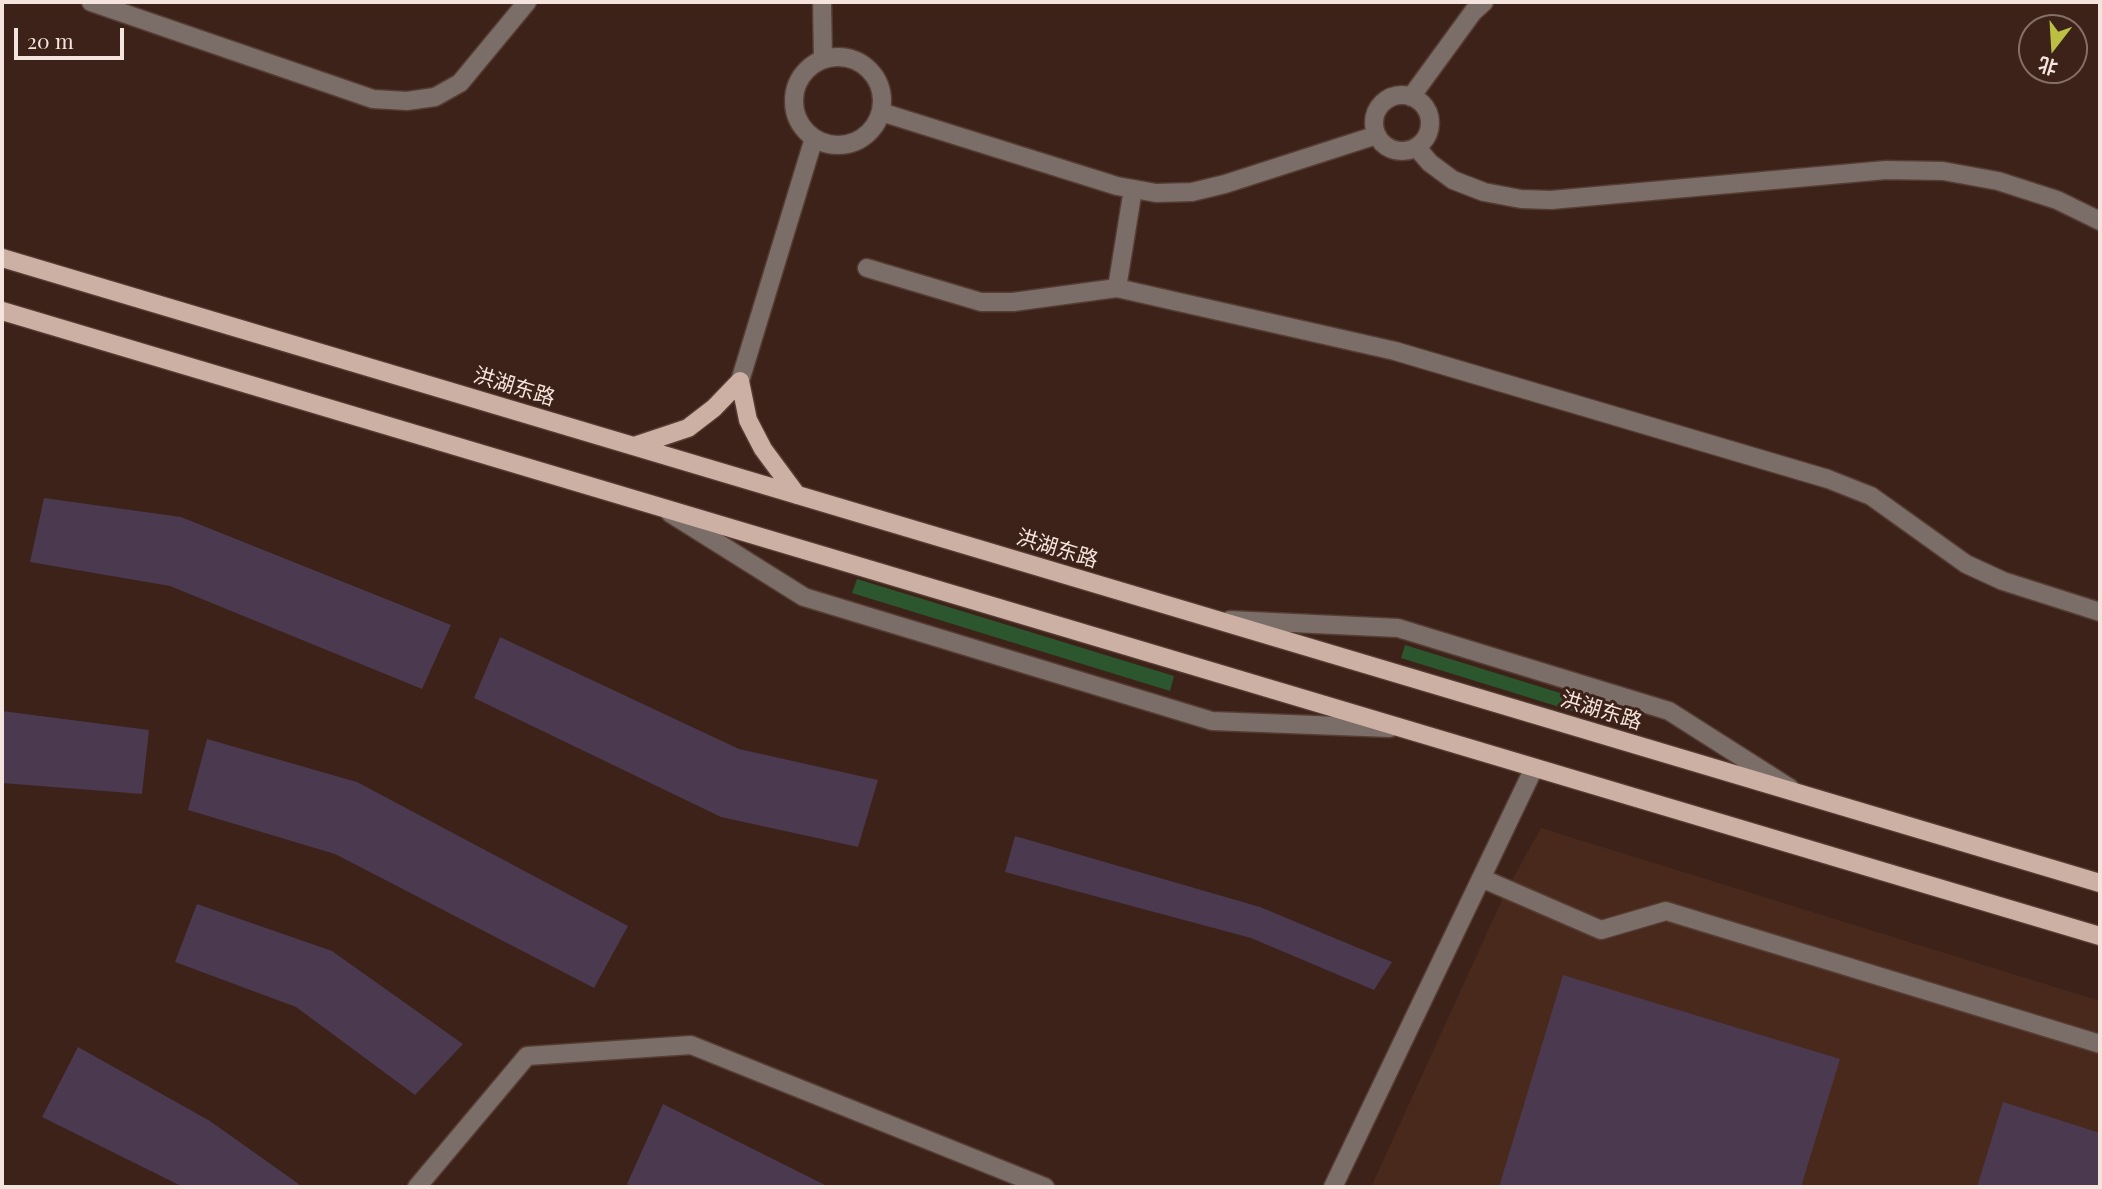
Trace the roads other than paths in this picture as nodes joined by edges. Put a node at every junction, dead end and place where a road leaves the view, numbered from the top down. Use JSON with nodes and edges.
{"nodes":[{"id":1,"x":91,"y":2,"type":"edge"},
{"id":2,"x":527,"y":2,"type":"edge"},
{"id":3,"x":822,"y":2,"type":"edge"},
{"id":4,"x":1485,"y":2,"type":"edge"},
{"id":5,"x":823,"y":59,"type":"junction"},
{"id":6,"x":1411,"y":97,"type":"junction"},
{"id":7,"x":881,"y":113,"type":"junction"},
{"id":8,"x":1377,"y":135,"type":"junction"},
{"id":9,"x":814,"y":138,"type":"junction"},
{"id":10,"x":1416,"y":148,"type":"junction"},
{"id":11,"x":1133,"y":188,"type":"junction"},
{"id":12,"x":2100,"y":221,"type":"edge"},
{"id":13,"x":2,"y":258,"type":"edge"},
{"id":14,"x":867,"y":268,"type":"dead end"},
{"id":15,"x":1117,"y":288,"type":"junction"},
{"id":16,"x":2,"y":312,"type":"edge"},
{"id":17,"x":740,"y":381,"type":"junction"},
{"id":18,"x":634,"y":446,"type":"junction"},
{"id":19,"x":797,"y":495,"type":"junction"},
{"id":20,"x":658,"y":506,"type":"junction"},
{"id":21,"x":2100,"y":612,"type":"edge"},
{"id":22,"x":1212,"y":619,"type":"junction"},
{"id":23,"x":1399,"y":728,"type":"junction"},
{"id":24,"x":1534,"y":768,"type":"junction"},
{"id":25,"x":1799,"y":794,"type":"junction"},
{"id":26,"x":1481,"y":878,"type":"junction"},
{"id":27,"x":2100,"y":883,"type":"edge"},
{"id":28,"x":2100,"y":936,"type":"edge"},
{"id":29,"x":2100,"y":1044,"type":"edge"},
{"id":30,"x":417,"y":1187,"type":"edge"},
{"id":31,"x":1045,"y":1187,"type":"edge"},
{"id":32,"x":1333,"y":1187,"type":"edge"}],
"edges":[{"from":1,"to":2,"type":"street"},
{"from":3,"to":5,"type":"street"},
{"from":4,"to":6,"type":"street"},
{"from":5,"to":7,"type":"street"},
{"from":5,"to":9,"type":"street"},
{"from":6,"to":8,"type":"street"},
{"from":6,"to":10,"type":"street"},
{"from":7,"to":9,"type":"street"},
{"from":7,"to":11,"type":"street"},
{"from":8,"to":10,"type":"street"},
{"from":8,"to":11,"type":"street"},
{"from":9,"to":17,"type":"street"},
{"from":10,"to":12,"type":"street"},
{"from":11,"to":15,"type":"street"},
{"from":13,"to":18,"type":"main road","name":"洪湖东路"},
{"from":14,"to":15,"type":"street"},
{"from":15,"to":21,"type":"street"},
{"from":16,"to":20,"type":"main road"},
{"from":17,"to":18,"type":"main road"},
{"from":17,"to":19,"type":"main road"},
{"from":18,"to":19,"type":"main road","name":"洪湖东路"},
{"from":19,"to":22,"type":"main road","name":"洪湖东路"},
{"from":20,"to":23,"type":"main road"},
{"from":20,"to":23,"type":"street"},
{"from":22,"to":25,"type":"main road","name":"洪湖东路"},
{"from":22,"to":25,"type":"street"},
{"from":23,"to":24,"type":"main road"},
{"from":24,"to":26,"type":"street"},
{"from":24,"to":28,"type":"main road"},
{"from":25,"to":27,"type":"main road","name":"洪湖东路"},
{"from":26,"to":29,"type":"street"},
{"from":26,"to":32,"type":"street"},
{"from":30,"to":31,"type":"street"}]}
